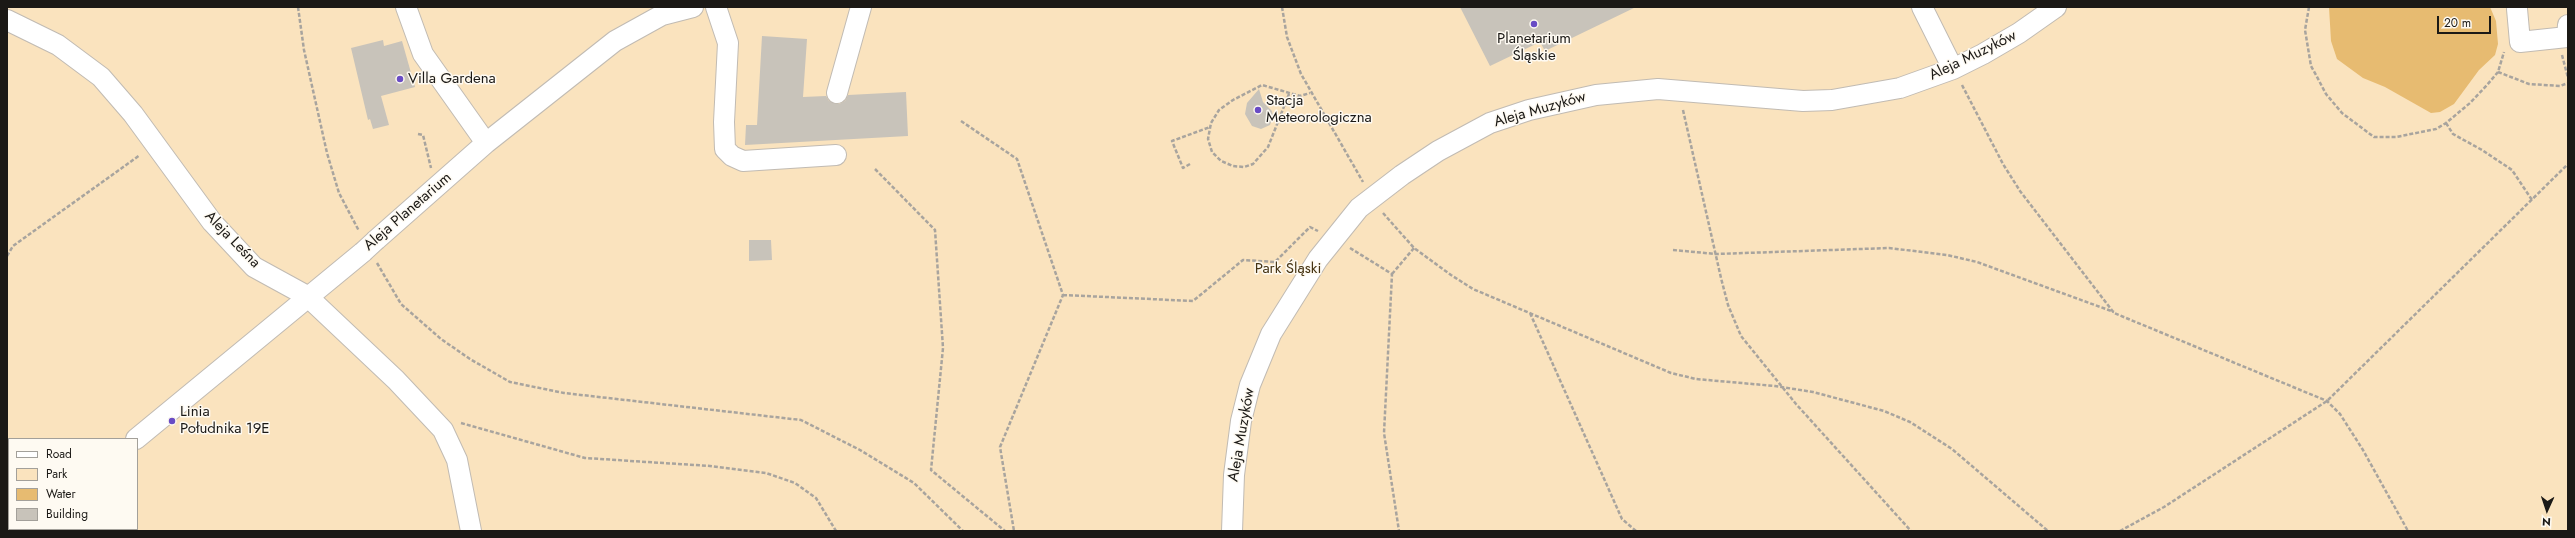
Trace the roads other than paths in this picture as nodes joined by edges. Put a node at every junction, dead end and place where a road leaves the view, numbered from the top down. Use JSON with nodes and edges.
{"nodes":[{"id":1,"x":406,"y":7,"type":"edge"},
{"id":2,"x":693,"y":7,"type":"edge"},
{"id":3,"x":716,"y":7,"type":"edge"},
{"id":4,"x":861,"y":7,"type":"edge"},
{"id":5,"x":1922,"y":7,"type":"edge"},
{"id":6,"x":2056,"y":7,"type":"edge"},
{"id":7,"x":2517,"y":9,"type":"dead end"},
{"id":8,"x":7,"y":20,"type":"edge"},
{"id":9,"x":2568,"y":25,"type":"edge"},
{"id":10,"x":1953,"y":69,"type":"junction"},
{"id":11,"x":838,"y":93,"type":"dead end"},
{"id":12,"x":486,"y":143,"type":"junction"},
{"id":13,"x":836,"y":155,"type":"dead end"},
{"id":14,"x":307,"y":296,"type":"junction"},
{"id":15,"x":137,"y":438,"type":"edge"},
{"id":16,"x":471,"y":531,"type":"edge"},
{"id":17,"x":1232,"y":531,"type":"edge"}],
"edges":[{"from":1,"to":12,"type":"street"},
{"from":2,"to":12,"type":"street","name":"Aleja Planetarium"},
{"from":3,"to":13,"type":"street"},
{"from":4,"to":11,"type":"street"},
{"from":5,"to":10,"type":"street"},
{"from":6,"to":10,"type":"street","name":"Aleja Muzyków"},
{"from":7,"to":9,"type":"street"},
{"from":8,"to":14,"type":"street","name":"Aleja Leśna"},
{"from":10,"to":17,"type":"street","name":"Aleja Muzyków"},
{"from":12,"to":14,"type":"street","name":"Aleja Planetarium"},
{"from":14,"to":15,"type":"street","name":"Aleja Planetarium"},
{"from":14,"to":16,"type":"street","name":"Aleja Leśna"}]}
